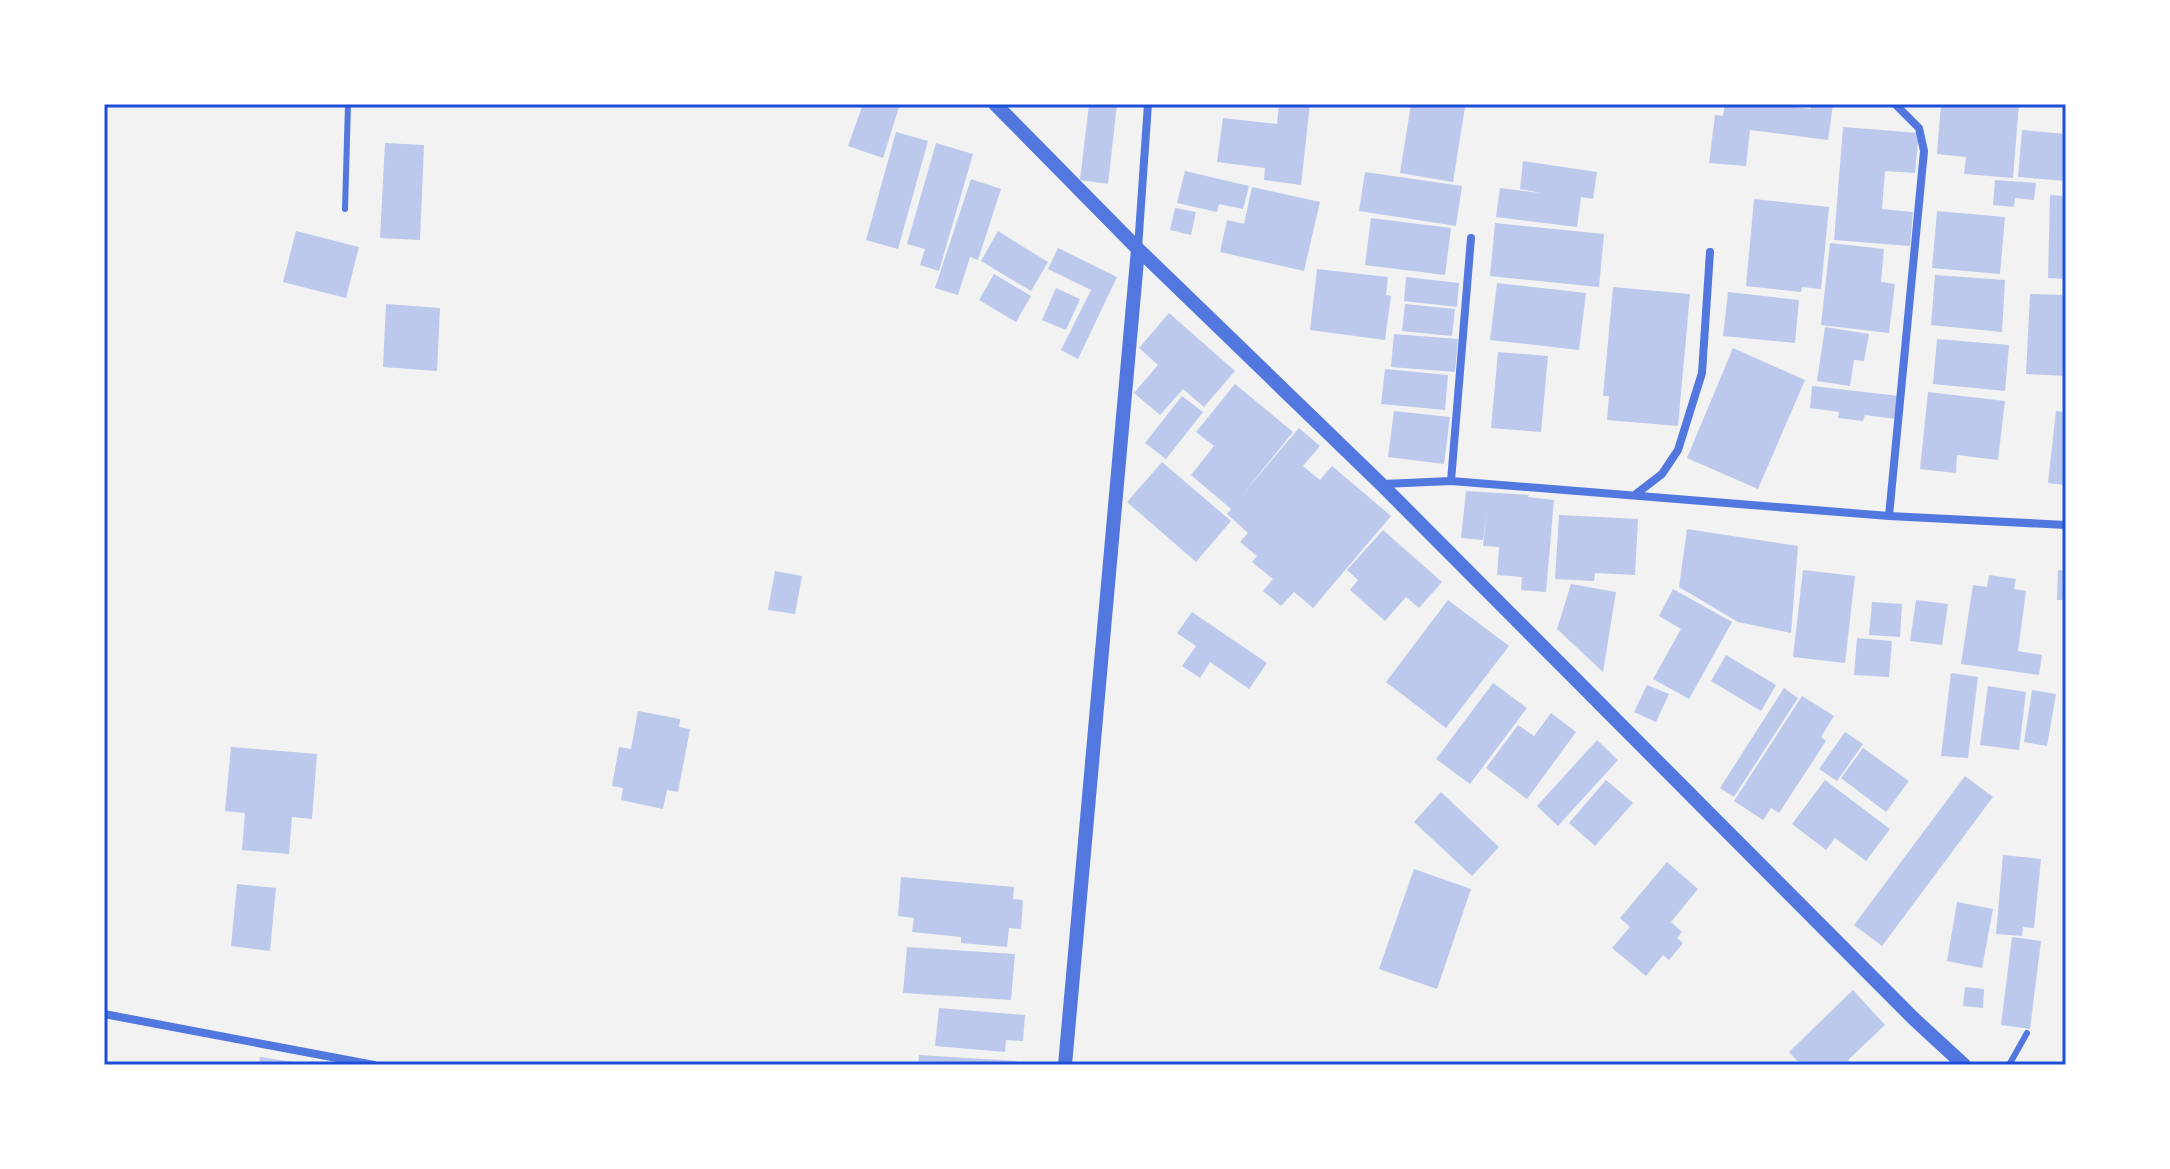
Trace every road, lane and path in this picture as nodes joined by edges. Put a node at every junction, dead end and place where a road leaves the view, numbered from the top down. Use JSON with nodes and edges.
{"nodes":[{"id":1,"x":348,"y":104,"type":"edge"},
{"id":2,"x":995,"y":104,"type":"edge"},
{"id":3,"x":1148,"y":104,"type":"edge"},
{"id":4,"x":1895,"y":104,"type":"edge"},
{"id":5,"x":345,"y":209,"type":"dead end"},
{"id":6,"x":1471,"y":238,"type":"dead end"},
{"id":7,"x":1138,"y":249,"type":"junction"},
{"id":8,"x":1710,"y":252,"type":"dead end"},
{"id":9,"x":1451,"y":481,"type":"junction"},
{"id":10,"x":1382,"y":485,"type":"junction"},
{"id":11,"x":1635,"y":495,"type":"junction"},
{"id":12,"x":1889,"y":516,"type":"junction"},
{"id":13,"x":2066,"y":525,"type":"edge"},
{"id":14,"x":104,"y":1014,"type":"edge"},
{"id":15,"x":2027,"y":1033,"type":"dead end"},
{"id":16,"x":374,"y":1065,"type":"edge"},
{"id":17,"x":1065,"y":1065,"type":"edge"},
{"id":18,"x":1964,"y":1065,"type":"edge"},
{"id":19,"x":2009,"y":1065,"type":"edge"}],
"edges":[{"from":1,"to":5,"type":"lane"},
{"from":2,"to":7,"type":"street"},
{"from":3,"to":7,"type":"street"},
{"from":4,"to":12,"type":"street"},
{"from":6,"to":9,"type":"street"},
{"from":7,"to":10,"type":"street"},
{"from":7,"to":17,"type":"street"},
{"from":8,"to":11,"type":"street"},
{"from":9,"to":10,"type":"street"},
{"from":9,"to":11,"type":"street"},
{"from":10,"to":18,"type":"street"},
{"from":11,"to":12,"type":"street"},
{"from":12,"to":13,"type":"street"},
{"from":14,"to":16,"type":"street"},
{"from":15,"to":19,"type":"lane"}]}
